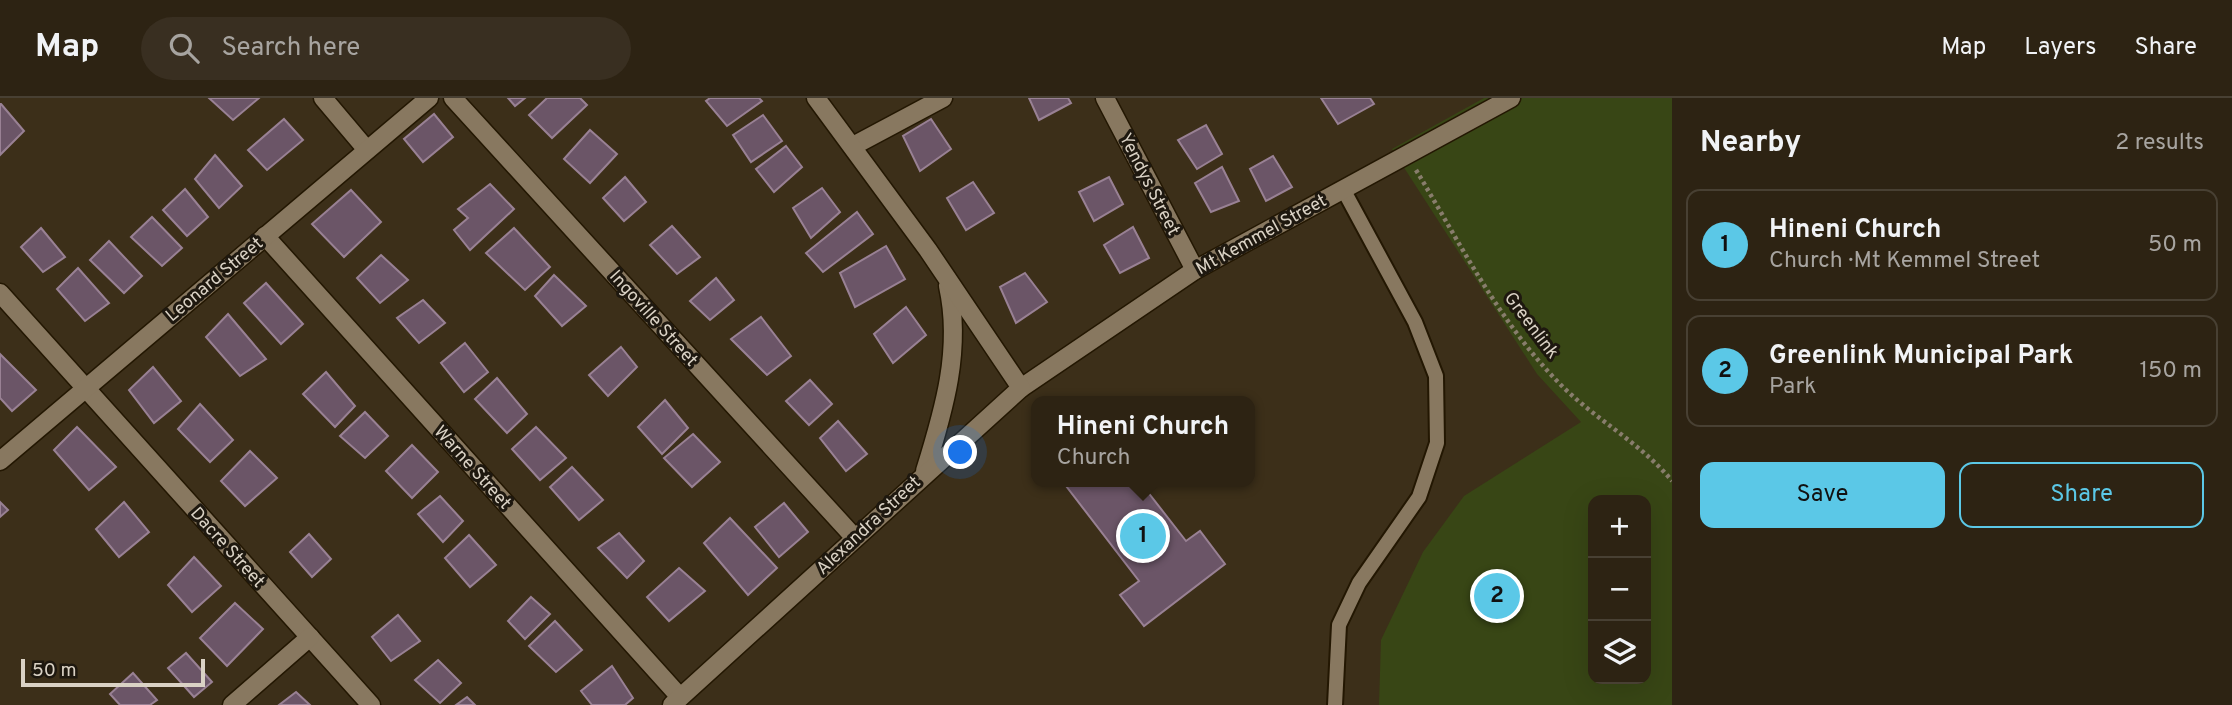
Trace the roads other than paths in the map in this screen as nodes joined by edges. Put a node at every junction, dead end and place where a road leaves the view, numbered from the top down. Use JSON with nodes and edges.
{"nodes":[{"id":1,"x":323,"y":98,"type":"edge"},
{"id":2,"x":429,"y":98,"type":"edge"},
{"id":3,"x":453,"y":98,"type":"edge"},
{"id":4,"x":816,"y":98,"type":"edge"},
{"id":5,"x":943,"y":98,"type":"edge"},
{"id":6,"x":1105,"y":98,"type":"edge"},
{"id":7,"x":1511,"y":98,"type":"edge"},
{"id":8,"x":853,"y":146,"type":"junction"},
{"id":9,"x":367,"y":150,"type":"junction"},
{"id":10,"x":1343,"y":189,"type":"junction"},
{"id":11,"x":265,"y":236,"type":"junction"},
{"id":12,"x":1195,"y":270,"type":"junction"},
{"id":13,"x":946,"y":279,"type":"junction"},
{"id":14,"x":0,"y":293,"type":"edge"},
{"id":15,"x":86,"y":388,"type":"junction"},
{"id":16,"x":1021,"y":388,"type":"junction"},
{"id":17,"x":0,"y":461,"type":"edge"},
{"id":18,"x":924,"y":473,"type":"junction"},
{"id":19,"x":854,"y":537,"type":"junction"},
{"id":20,"x":310,"y":637,"type":"junction"},
{"id":21,"x":676,"y":701,"type":"edge"},
{"id":22,"x":232,"y":705,"type":"edge"},
{"id":23,"x":371,"y":705,"type":"edge"},
{"id":24,"x":1335,"y":705,"type":"edge"}],
"edges":[{"from":1,"to":9,"type":"street"},
{"from":2,"to":9,"type":"street","name":"Leonard Street"},
{"from":3,"to":19,"type":"street","name":"Ingoville Street"},
{"from":4,"to":8,"type":"street"},
{"from":5,"to":8,"type":"street"},
{"from":6,"to":12,"type":"street","name":"Yendys Street"},
{"from":7,"to":10,"type":"street","name":"Mt Kemmel Street"},
{"from":8,"to":13,"type":"street"},
{"from":9,"to":11,"type":"street","name":"Leonard Street"},
{"from":10,"to":12,"type":"street","name":"Mt Kemmel Street"},
{"from":10,"to":24,"type":"lane"},
{"from":11,"to":15,"type":"street","name":"Leonard Street"},
{"from":11,"to":21,"type":"street","name":"Warne Street"},
{"from":12,"to":16,"type":"street","name":"Mt Kemmel Street"},
{"from":13,"to":16,"type":"street"},
{"from":13,"to":18,"type":"street"},
{"from":14,"to":15,"type":"street","name":"Dacre Street"},
{"from":15,"to":17,"type":"street","name":"Leonard Street"},
{"from":15,"to":20,"type":"street","name":"Dacre Street"},
{"from":16,"to":18,"type":"street","name":"Alexandra Street"},
{"from":18,"to":19,"type":"street","name":"Alexandra Street"},
{"from":19,"to":21,"type":"street","name":"Alexandra Street"},
{"from":20,"to":22,"type":"street"},
{"from":20,"to":23,"type":"street","name":"Dacre Street"}]}
